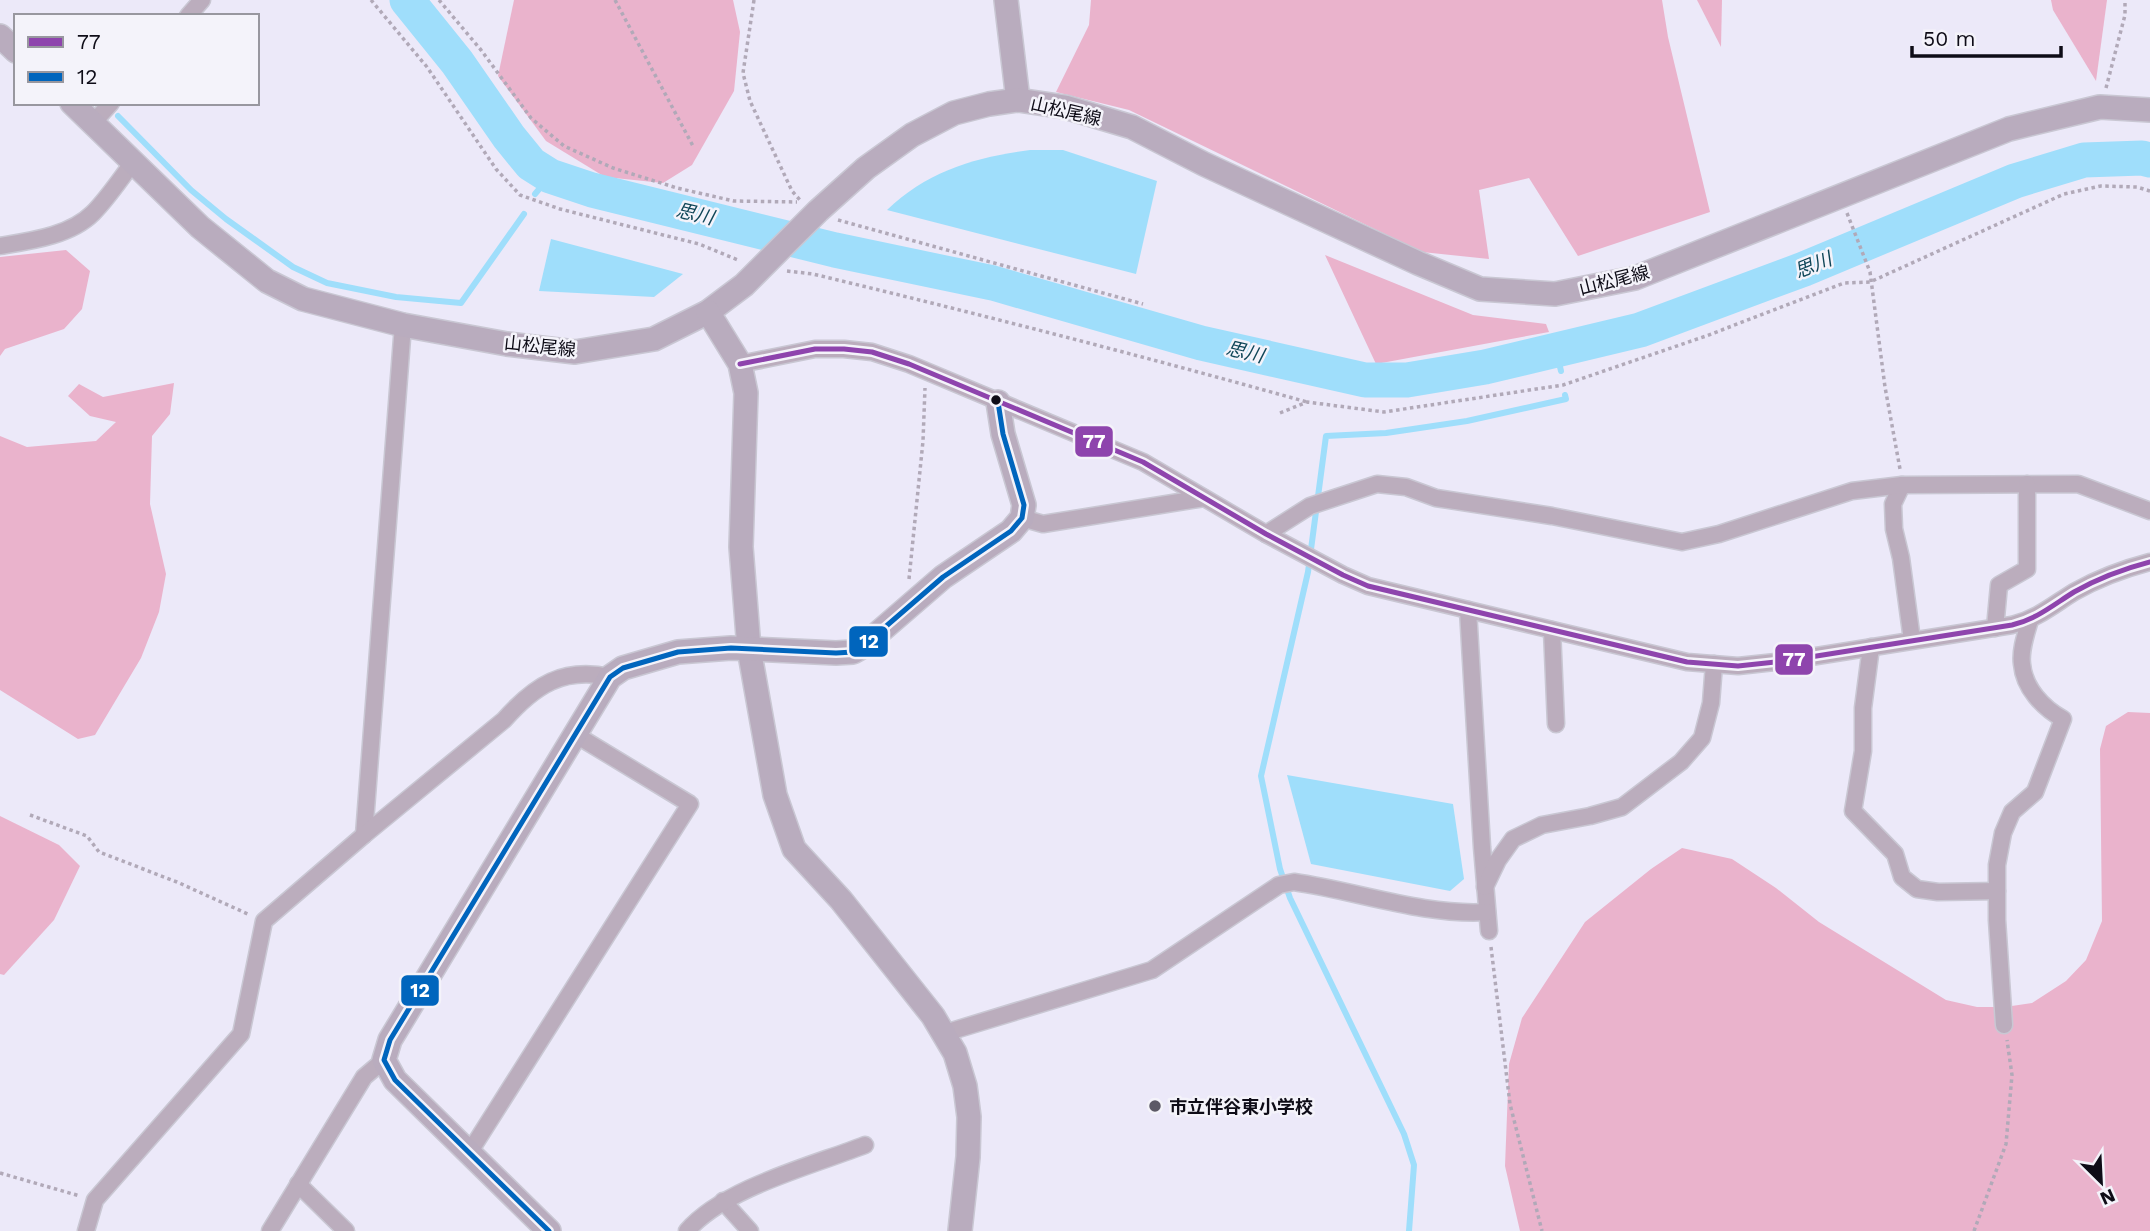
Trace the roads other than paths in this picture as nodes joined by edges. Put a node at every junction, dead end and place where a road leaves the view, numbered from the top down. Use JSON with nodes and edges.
{"nodes":[{"id":1,"x":202,"y":0,"type":"edge"},
{"id":2,"x":1006,"y":0,"type":"edge"},
{"id":3,"x":190,"y":14,"type":"edge"},
{"id":4,"x":0,"y":36,"type":"edge"},
{"id":5,"x":14,"y":49,"type":"edge"},
{"id":6,"x":1018,"y":100,"type":"junction"},
{"id":7,"x":74,"y":105,"type":"edge"},
{"id":8,"x":109,"y":105,"type":"edge"},
{"id":9,"x":2150,"y":110,"type":"edge"},
{"id":10,"x":93,"y":123,"type":"junction"},
{"id":11,"x":134,"y":161,"type":"junction"},
{"id":12,"x":0,"y":246,"type":"edge"},
{"id":13,"x":708,"y":312,"type":"junction"},
{"id":14,"x":403,"y":325,"type":"junction"},
{"id":15,"x":740,"y":364,"type":"junction"},
{"id":16,"x":998,"y":402,"type":"junction"},
{"id":17,"x":2027,"y":484,"type":"junction"},
{"id":18,"x":1902,"y":485,"type":"junction"},
{"id":19,"x":1204,"y":498,"type":"junction"},
{"id":20,"x":2150,"y":511,"type":"edge"},
{"id":21,"x":1022,"y":518,"type":"junction"},
{"id":22,"x":1266,"y":534,"type":"junction"},
{"id":23,"x":2150,"y":562,"type":"edge"},
{"id":24,"x":1468,"y":610,"type":"junction"},
{"id":25,"x":2030,"y":620,"type":"junction"},
{"id":26,"x":1995,"y":628,"type":"junction"},
{"id":27,"x":1552,"y":630,"type":"junction"},
{"id":28,"x":1912,"y":640,"type":"junction"},
{"id":29,"x":1871,"y":647,"type":"junction"},
{"id":30,"x":749,"y":649,"type":"junction"},
{"id":31,"x":1714,"y":664,"type":"junction"},
{"id":32,"x":611,"y":677,"type":"junction"},
{"id":33,"x":1556,"y":724,"type":"dead end"},
{"id":34,"x":576,"y":735,"type":"junction"},
{"id":35,"x":364,"y":835,"type":"junction"},
{"id":36,"x":1485,"y":887,"type":"junction"},
{"id":37,"x":1997,"y":891,"type":"junction"},
{"id":38,"x":1487,"y":912,"type":"junction"},
{"id":39,"x":1489,"y":931,"type":"road end"},
{"id":40,"x":2004,"y":1025,"type":"road end"},
{"id":41,"x":945,"y":1033,"type":"junction"},
{"id":42,"x":384,"y":1060,"type":"junction"},
{"id":43,"x":864,"y":1145,"type":"dead end"},
{"id":44,"x":469,"y":1153,"type":"junction"},
{"id":45,"x":298,"y":1184,"type":"junction"},
{"id":46,"x":723,"y":1201,"type":"junction"},
{"id":47,"x":86,"y":1231,"type":"edge"},
{"id":48,"x":270,"y":1231,"type":"edge"},
{"id":49,"x":346,"y":1231,"type":"edge"},
{"id":50,"x":549,"y":1231,"type":"edge"},
{"id":51,"x":687,"y":1231,"type":"edge"},
{"id":52,"x":750,"y":1231,"type":"edge"},
{"id":53,"x":960,"y":1231,"type":"edge"}],
"edges":[{"from":1,"to":3,"type":"street"},
{"from":2,"to":6,"type":"street"},
{"from":4,"to":5,"type":"street"},
{"from":6,"to":9,"type":"street","name":"山松尾線"},
{"from":6,"to":13,"type":"street","name":"山松尾線"},
{"from":7,"to":10,"type":"street","name":"山松尾線"},
{"from":8,"to":10,"type":"street"},
{"from":10,"to":11,"type":"street","name":"山松尾線"},
{"from":11,"to":12,"type":"street"},
{"from":11,"to":14,"type":"street","name":"山松尾線"},
{"from":13,"to":14,"type":"street","name":"山松尾線"},
{"from":13,"to":15,"type":"street"},
{"from":14,"to":35,"type":"street"},
{"from":15,"to":16,"type":"street"},
{"from":15,"to":30,"type":"street"},
{"from":16,"to":19,"type":"street"},
{"from":16,"to":21,"type":"street"},
{"from":17,"to":18,"type":"street"},
{"from":17,"to":20,"type":"street"},
{"from":17,"to":26,"type":"street"},
{"from":18,"to":22,"type":"street"},
{"from":18,"to":28,"type":"street"},
{"from":19,"to":21,"type":"street"},
{"from":19,"to":22,"type":"street"},
{"from":21,"to":30,"type":"street"},
{"from":22,"to":24,"type":"street"},
{"from":23,"to":25,"type":"street"},
{"from":24,"to":27,"type":"street"},
{"from":24,"to":36,"type":"street"},
{"from":25,"to":26,"type":"street"},
{"from":25,"to":37,"type":"street"},
{"from":26,"to":28,"type":"street"},
{"from":27,"to":31,"type":"street"},
{"from":27,"to":33,"type":"street"},
{"from":28,"to":29,"type":"street"},
{"from":29,"to":31,"type":"street"},
{"from":29,"to":37,"type":"street"},
{"from":30,"to":32,"type":"street"},
{"from":30,"to":41,"type":"street"},
{"from":31,"to":36,"type":"street"},
{"from":32,"to":34,"type":"street"},
{"from":32,"to":35,"type":"street"},
{"from":34,"to":42,"type":"street"},
{"from":34,"to":44,"type":"street"},
{"from":35,"to":47,"type":"street"},
{"from":36,"to":38,"type":"street"},
{"from":37,"to":40,"type":"street"},
{"from":38,"to":39,"type":"street"},
{"from":38,"to":41,"type":"street"},
{"from":41,"to":53,"type":"street"},
{"from":42,"to":44,"type":"street"},
{"from":42,"to":45,"type":"street"},
{"from":43,"to":46,"type":"street"},
{"from":44,"to":50,"type":"street"},
{"from":45,"to":48,"type":"street"},
{"from":45,"to":49,"type":"street"},
{"from":46,"to":51,"type":"street"},
{"from":46,"to":52,"type":"street"}]}
